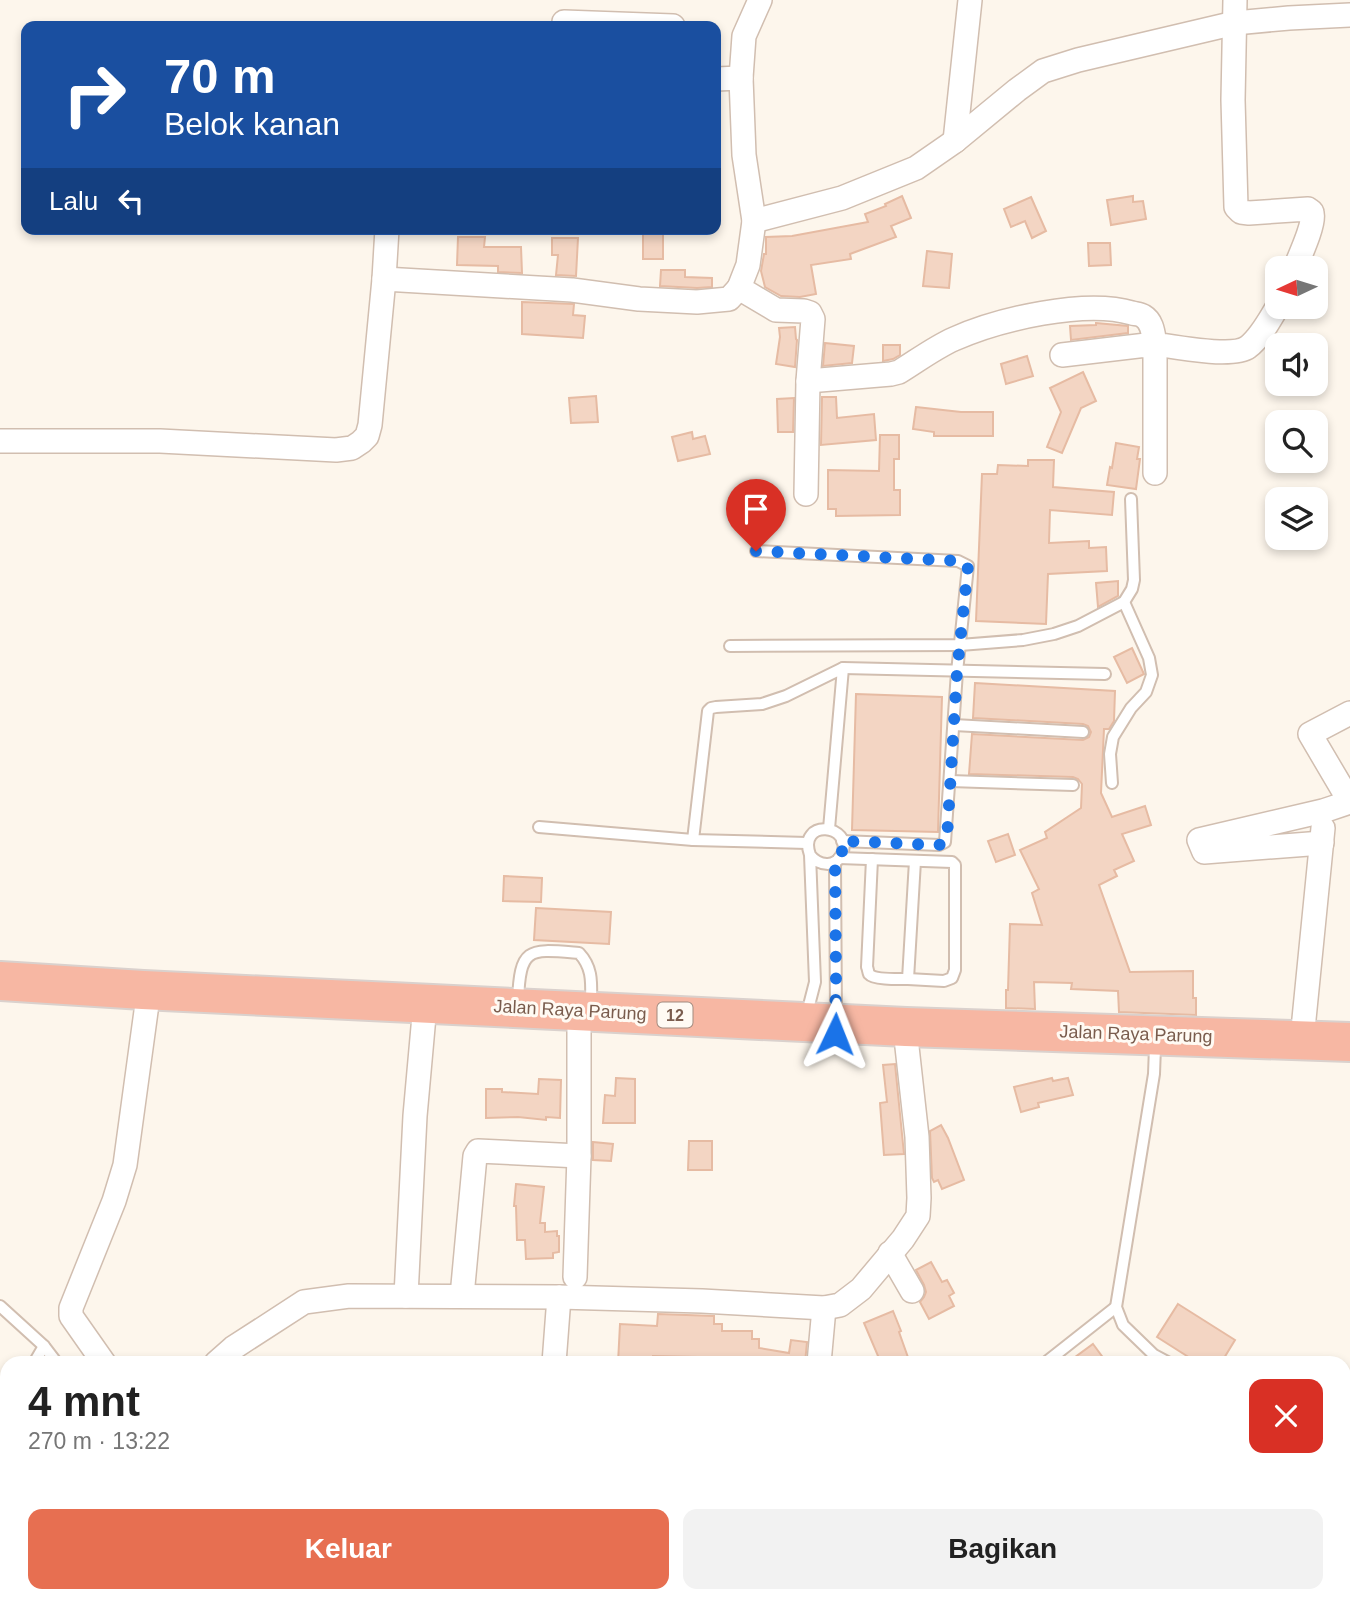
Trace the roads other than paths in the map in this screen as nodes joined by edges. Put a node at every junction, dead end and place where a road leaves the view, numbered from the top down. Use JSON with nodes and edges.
{"nodes":[{"id":1,"x":760,"y":0,"type":"edge"},
{"id":2,"x":970,"y":0,"type":"edge"},
{"id":3,"x":1235,"y":0,"type":"edge"},
{"id":4,"x":1350,"y":15,"type":"edge"},
{"id":5,"x":1235,"y":23,"type":"junction"},
{"id":6,"x":741,"y":78,"type":"junction"},
{"id":7,"x":721,"y":79,"type":"edge"},
{"id":8,"x":955,"y":141,"type":"junction"},
{"id":9,"x":754,"y":221,"type":"junction"},
{"id":10,"x":387,"y":235,"type":"edge"},
{"id":11,"x":1300,"y":256,"type":"edge"},
{"id":12,"x":384,"y":279,"type":"junction"},
{"id":13,"x":739,"y":288,"type":"junction"},
{"id":14,"x":1269,"y":319,"type":"edge"},
{"id":15,"x":1155,"y":344,"type":"junction"},
{"id":16,"x":1062,"y":355,"type":"dead end"},
{"id":17,"x":808,"y":381,"type":"junction"},
{"id":18,"x":0,"y":441,"type":"edge"},
{"id":19,"x":1155,"y":473,"type":"dead end"},
{"id":20,"x":806,"y":494,"type":"dead end"},
{"id":21,"x":1130,"y":499,"type":"dead end"},
{"id":22,"x":756,"y":551,"type":"dead end"},
{"id":23,"x":1124,"y":602,"type":"junction"},
{"id":24,"x":960,"y":645,"type":"junction"},
{"id":25,"x":730,"y":646,"type":"dead end"},
{"id":26,"x":843,"y":668,"type":"junction"},
{"id":27,"x":957,"y":672,"type":"junction"},
{"id":28,"x":1105,"y":674,"type":"dead end"},
{"id":29,"x":1350,"y":713,"type":"edge"},
{"id":30,"x":954,"y":725,"type":"junction"},
{"id":31,"x":1083,"y":732,"type":"dead end"},
{"id":32,"x":950,"y":781,"type":"junction"},
{"id":33,"x":1112,"y":783,"type":"dead end"},
{"id":34,"x":1073,"y":785,"type":"dead end"},
{"id":35,"x":1350,"y":802,"type":"edge"},
{"id":36,"x":1324,"y":811,"type":"junction"},
{"id":37,"x":539,"y":827,"type":"dead end"},
{"id":38,"x":829,"y":829,"type":"junction"},
{"id":39,"x":694,"y":840,"type":"junction"},
{"id":40,"x":842,"y":841,"type":"junction"},
{"id":41,"x":1322,"y":842,"type":"junction"},
{"id":42,"x":807,"y":843,"type":"junction"},
{"id":43,"x":810,"y":856,"type":"junction"},
{"id":44,"x":872,"y":859,"type":"junction"},
{"id":45,"x":837,"y":860,"type":"junction"},
{"id":46,"x":915,"y":861,"type":"junction"},
{"id":47,"x":908,"y":979,"type":"junction"},
{"id":48,"x":0,"y":981,"type":"edge"},
{"id":49,"x":0,"y":998,"type":"edge"},
{"id":50,"x":147,"y":1004,"type":"junction"},
{"id":51,"x":518,"y":1014,"type":"junction"},
{"id":52,"x":583,"y":1015,"type":"junction"},
{"id":53,"x":424,"y":1017,"type":"junction"},
{"id":54,"x":820,"y":1028,"type":"junction"},
{"id":55,"x":906,"y":1032,"type":"junction"},
{"id":56,"x":1302,"y":1039,"type":"junction"},
{"id":57,"x":1350,"y":1042,"type":"edge"},
{"id":58,"x":1155,"y":1047,"type":"junction"},
{"id":59,"x":1350,"y":1054,"type":"edge"},
{"id":60,"x":579,"y":1156,"type":"junction"},
{"id":61,"x":890,"y":1253,"type":"junction"},
{"id":62,"x":575,"y":1277,"type":"dead end"},
{"id":63,"x":912,"y":1290,"type":"dead end"},
{"id":64,"x":406,"y":1296,"type":"junction"},
{"id":65,"x":462,"y":1296,"type":"junction"},
{"id":66,"x":559,"y":1297,"type":"junction"},
{"id":67,"x":0,"y":1306,"type":"edge"},
{"id":68,"x":1116,"y":1307,"type":"junction"},
{"id":69,"x":824,"y":1308,"type":"junction"},
{"id":70,"x":44,"y":1346,"type":"junction"},
{"id":71,"x":38,"y":1356,"type":"edge"},
{"id":72,"x":52,"y":1356,"type":"edge"},
{"id":73,"x":99,"y":1356,"type":"edge"},
{"id":74,"x":224,"y":1356,"type":"edge"},
{"id":75,"x":555,"y":1356,"type":"edge"},
{"id":76,"x":820,"y":1356,"type":"edge"},
{"id":77,"x":1054,"y":1356,"type":"edge"},
{"id":78,"x":1154,"y":1356,"type":"edge"}],
"edges":[{"from":1,"to":6,"type":"street"},
{"from":2,"to":8,"type":"street"},
{"from":3,"to":5,"type":"street"},
{"from":4,"to":5,"type":"street"},
{"from":5,"to":8,"type":"street"},
{"from":5,"to":11,"type":"street"},
{"from":6,"to":7,"type":"street"},
{"from":6,"to":9,"type":"street"},
{"from":8,"to":9,"type":"street"},
{"from":9,"to":13,"type":"street"},
{"from":10,"to":12,"type":"street"},
{"from":12,"to":13,"type":"street"},
{"from":12,"to":18,"type":"street"},
{"from":13,"to":17,"type":"street"},
{"from":14,"to":15,"type":"street"},
{"from":15,"to":16,"type":"street"},
{"from":15,"to":17,"type":"street"},
{"from":15,"to":19,"type":"street"},
{"from":17,"to":20,"type":"street"},
{"from":21,"to":23,"type":"lane"},
{"from":22,"to":24,"type":"lane"},
{"from":23,"to":24,"type":"lane"},
{"from":23,"to":33,"type":"lane"},
{"from":24,"to":25,"type":"lane"},
{"from":24,"to":27,"type":"lane"},
{"from":26,"to":27,"type":"lane"},
{"from":26,"to":38,"type":"lane"},
{"from":26,"to":39,"type":"lane"},
{"from":27,"to":28,"type":"lane"},
{"from":27,"to":30,"type":"lane"},
{"from":29,"to":35,"type":"street"},
{"from":30,"to":31,"type":"lane"},
{"from":30,"to":32,"type":"lane"},
{"from":32,"to":34,"type":"lane"},
{"from":32,"to":40,"type":"lane"},
{"from":35,"to":36,"type":"street"},
{"from":36,"to":41,"type":"street"},
{"from":36,"to":41,"type":"street"},
{"from":37,"to":39,"type":"lane"},
{"from":38,"to":40,"type":"lane"},
{"from":38,"to":42,"type":"lane"},
{"from":39,"to":42,"type":"lane"},
{"from":40,"to":45,"type":"lane"},
{"from":41,"to":56,"type":"street"},
{"from":42,"to":43,"type":"lane"},
{"from":43,"to":45,"type":"lane"},
{"from":43,"to":54,"type":"lane"},
{"from":44,"to":45,"type":"lane"},
{"from":44,"to":46,"type":"lane"},
{"from":44,"to":47,"type":"lane"},
{"from":45,"to":54,"type":"lane"},
{"from":46,"to":47,"type":"lane"},
{"from":46,"to":47,"type":"lane"},
{"from":48,"to":51,"type":"highway","name":"Jalan Raya Parung","number":"12"},
{"from":49,"to":50,"type":"highway","name":"Jalan Raya Parung","number":"12"},
{"from":50,"to":53,"type":"highway","name":"Jalan Raya Parung","number":"12"},
{"from":50,"to":73,"type":"street"},
{"from":51,"to":52,"type":"highway","name":"Jalan Raya Parung","number":"12"},
{"from":51,"to":52,"type":"lane"},
{"from":51,"to":53,"type":"highway","name":"Jalan Raya Parung","number":"12"},
{"from":52,"to":54,"type":"highway","name":"Jalan Raya Parung","number":"12"},
{"from":52,"to":60,"type":"street"},
{"from":53,"to":64,"type":"street"},
{"from":54,"to":55,"type":"highway","name":"Jalan Raya Parung","number":"12"},
{"from":55,"to":56,"type":"highway","name":"Jalan Raya Parung","number":"12"},
{"from":55,"to":58,"type":"highway","name":"Jalan Raya Parung","number":"12"},
{"from":55,"to":61,"type":"street"},
{"from":56,"to":57,"type":"highway","name":"Jalan Raya Parung","number":"12"},
{"from":58,"to":59,"type":"highway","name":"Jalan Raya Parung","number":"12"},
{"from":58,"to":68,"type":"lane"},
{"from":60,"to":62,"type":"street"},
{"from":60,"to":65,"type":"street"},
{"from":61,"to":63,"type":"street"},
{"from":61,"to":69,"type":"street"},
{"from":64,"to":65,"type":"street"},
{"from":64,"to":74,"type":"street"},
{"from":65,"to":66,"type":"street"},
{"from":66,"to":69,"type":"street"},
{"from":66,"to":75,"type":"street"},
{"from":67,"to":70,"type":"lane"},
{"from":68,"to":77,"type":"lane"},
{"from":68,"to":78,"type":"lane"},
{"from":69,"to":76,"type":"street"},
{"from":70,"to":71,"type":"lane"},
{"from":70,"to":72,"type":"lane"}]}
